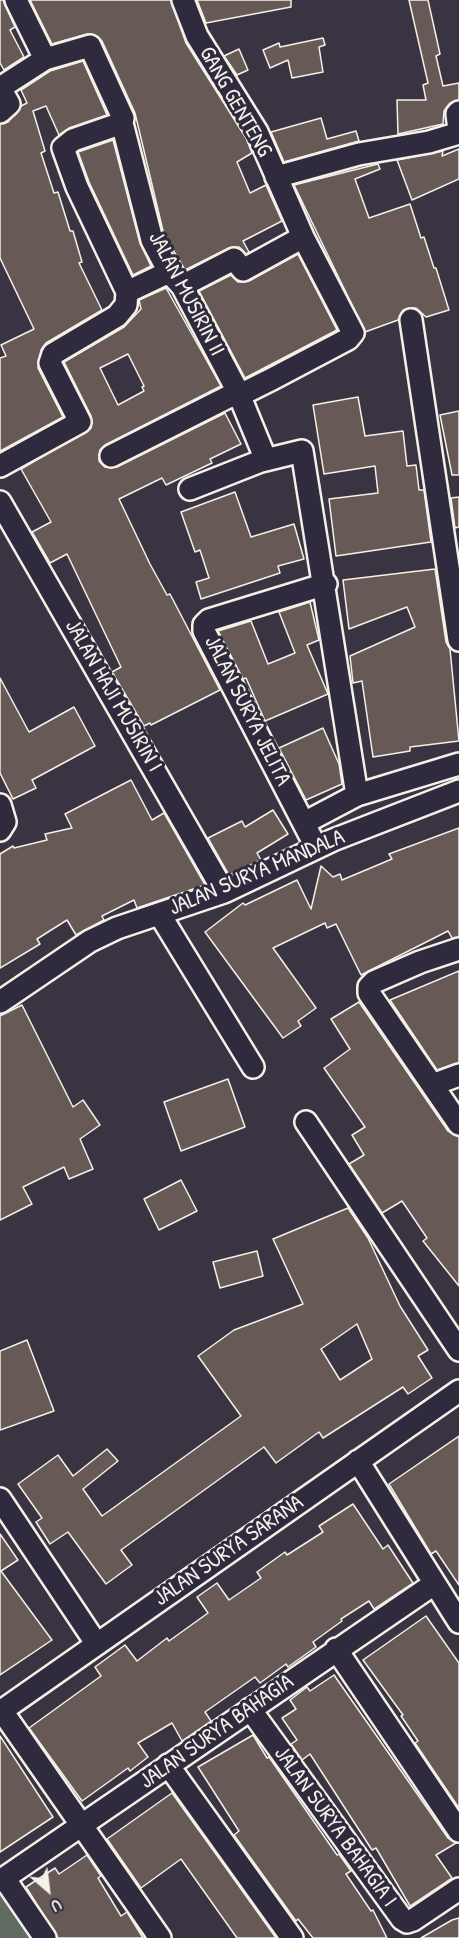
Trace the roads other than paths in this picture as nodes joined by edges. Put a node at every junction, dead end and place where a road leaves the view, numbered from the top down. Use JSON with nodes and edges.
{"nodes":[{"id":1,"x":16,"y":0,"type":"edge"},
{"id":2,"x":183,"y":0,"type":"edge"},
{"id":3,"x":45,"y":59,"type":"junction"},
{"id":4,"x":0,"y":88,"type":"edge"},
{"id":5,"x":0,"y":112,"type":"edge"},
{"id":6,"x":459,"y":112,"type":"edge"},
{"id":7,"x":122,"y":123,"type":"junction"},
{"id":8,"x":459,"y":132,"type":"edge"},
{"id":9,"x":276,"y":177,"type":"junction"},
{"id":10,"x":303,"y":237,"type":"junction"},
{"id":11,"x":176,"y":279,"type":"junction"},
{"id":12,"x":128,"y":292,"type":"junction"},
{"id":13,"x":411,"y":320,"type":"dead end"},
{"id":14,"x":238,"y":392,"type":"junction"},
{"id":15,"x":111,"y":456,"type":"dead end"},
{"id":16,"x":266,"y":460,"type":"junction"},
{"id":17,"x":0,"y":466,"type":"edge"},
{"id":18,"x":190,"y":489,"type":"dead end"},
{"id":19,"x":0,"y":502,"type":"edge"},
{"id":20,"x":326,"y":584,"type":"junction"},
{"id":21,"x":459,"y":640,"type":"edge"},
{"id":22,"x":459,"y":764,"type":"edge"},
{"id":23,"x":459,"y":791,"type":"edge"},
{"id":24,"x":357,"y":795,"type":"junction"},
{"id":25,"x":0,"y":805,"type":"edge"},
{"id":26,"x":304,"y":823,"type":"junction"},
{"id":27,"x":0,"y":830,"type":"edge"},
{"id":28,"x":316,"y":847,"type":"junction"},
{"id":29,"x":224,"y":892,"type":"junction"},
{"id":30,"x":160,"y":915,"type":"junction"},
{"id":31,"x":459,"y":949,"type":"edge"},
{"id":32,"x":0,"y":1002,"type":"edge"},
{"id":33,"x":253,"y":1067,"type":"dead end"},
{"id":34,"x":459,"y":1075,"type":"edge"},
{"id":35,"x":432,"y":1085,"type":"junction"},
{"id":36,"x":306,"y":1122,"type":"dead end"},
{"id":37,"x":459,"y":1124,"type":"edge"},
{"id":38,"x":459,"y":1350,"type":"edge"},
{"id":39,"x":459,"y":1391,"type":"edge"},
{"id":40,"x":358,"y":1461,"type":"junction"},
{"id":41,"x":0,"y":1499,"type":"edge"},
{"id":42,"x":434,"y":1584,"type":"junction"},
{"id":43,"x":459,"y":1622,"type":"edge"},
{"id":44,"x":96,"y":1643,"type":"junction"},
{"id":45,"x":336,"y":1649,"type":"junction"},
{"id":46,"x":250,"y":1709,"type":"junction"},
{"id":47,"x":1,"y":1711,"type":"edge"},
{"id":48,"x":168,"y":1765,"type":"junction"},
{"id":49,"x":80,"y":1826,"type":"junction"},
{"id":50,"x":459,"y":1831,"type":"edge"},
{"id":51,"x":2,"y":1880,"type":"edge"},
{"id":52,"x":459,"y":1889,"type":"edge"},
{"id":53,"x":45,"y":1938,"type":"edge"},
{"id":54,"x":160,"y":1938,"type":"edge"},
{"id":55,"x":292,"y":1938,"type":"edge"}],
"edges":[{"from":1,"to":3,"type":"street"},
{"from":2,"to":9,"type":"street","name":"GANG GENTENG"},
{"from":3,"to":4,"type":"street"},
{"from":3,"to":7,"type":"street","name":"JALAN MUSIRIN II"},
{"from":4,"to":5,"type":"street"},
{"from":6,"to":8,"type":"street"},
{"from":7,"to":11,"type":"street","name":"JALAN MUSIRIN II"},
{"from":7,"to":12,"type":"street"},
{"from":8,"to":9,"type":"street"},
{"from":9,"to":10,"type":"street","name":"GANG GENTENG"},
{"from":10,"to":11,"type":"street"},
{"from":10,"to":14,"type":"street","name":"GANG GENTENG"},
{"from":11,"to":12,"type":"street"},
{"from":11,"to":14,"type":"street","name":"JALAN MUSIRIN II"},
{"from":12,"to":17,"type":"street"},
{"from":13,"to":21,"type":"street"},
{"from":14,"to":15,"type":"street"},
{"from":14,"to":16,"type":"street","name":"JALAN MUSIRIN II"},
{"from":16,"to":18,"type":"street"},
{"from":16,"to":20,"type":"street"},
{"from":19,"to":29,"type":"street","name":"JALAN HAJI MUSIRIN I"},
{"from":20,"to":24,"type":"street"},
{"from":20,"to":26,"type":"street","name":"JALAN SURYA JELITA"},
{"from":22,"to":24,"type":"street","name":"JALAN SURYA MANDALA"},
{"from":23,"to":28,"type":"street","name":"JALAN SURYA MANDALA"},
{"from":24,"to":26,"type":"street","name":"JALAN SURYA MANDALA"},
{"from":25,"to":27,"type":"street"},
{"from":26,"to":28,"type":"street","name":"JALAN SURYA JELITA"},
{"from":28,"to":29,"type":"street","name":"JALAN SURYA MANDALA"},
{"from":29,"to":30,"type":"street","name":"JALAN SURYA MANDALA"},
{"from":30,"to":32,"type":"street","name":"JALAN SURYA MANDALA"},
{"from":30,"to":33,"type":"street"},
{"from":31,"to":35,"type":"street"},
{"from":34,"to":35,"type":"street"},
{"from":35,"to":37,"type":"street"},
{"from":36,"to":38,"type":"street"},
{"from":39,"to":40,"type":"street","name":"JALAN SURYA SARANA"},
{"from":40,"to":42,"type":"street"},
{"from":40,"to":44,"type":"street","name":"JALAN SURYA SARANA"},
{"from":41,"to":44,"type":"street"},
{"from":42,"to":43,"type":"street"},
{"from":42,"to":45,"type":"street","name":"JALAN SURYA BAHAGIA"},
{"from":44,"to":47,"type":"street","name":"JALAN SURYA SARANA"},
{"from":45,"to":46,"type":"street","name":"JALAN SURYA BAHAGIA"},
{"from":45,"to":50,"type":"street"},
{"from":46,"to":48,"type":"street","name":"JALAN SURYA BAHAGIA"},
{"from":46,"to":52,"type":"street","name":"JALAN SURYA BAHAGIA I"},
{"from":47,"to":49,"type":"street"},
{"from":48,"to":49,"type":"street","name":"JALAN SURYA BAHAGIA"},
{"from":48,"to":55,"type":"street"},
{"from":49,"to":51,"type":"street","name":"JALAN SURYA BAHAGIA"},
{"from":49,"to":54,"type":"street"},
{"from":51,"to":53,"type":"street"}]}
